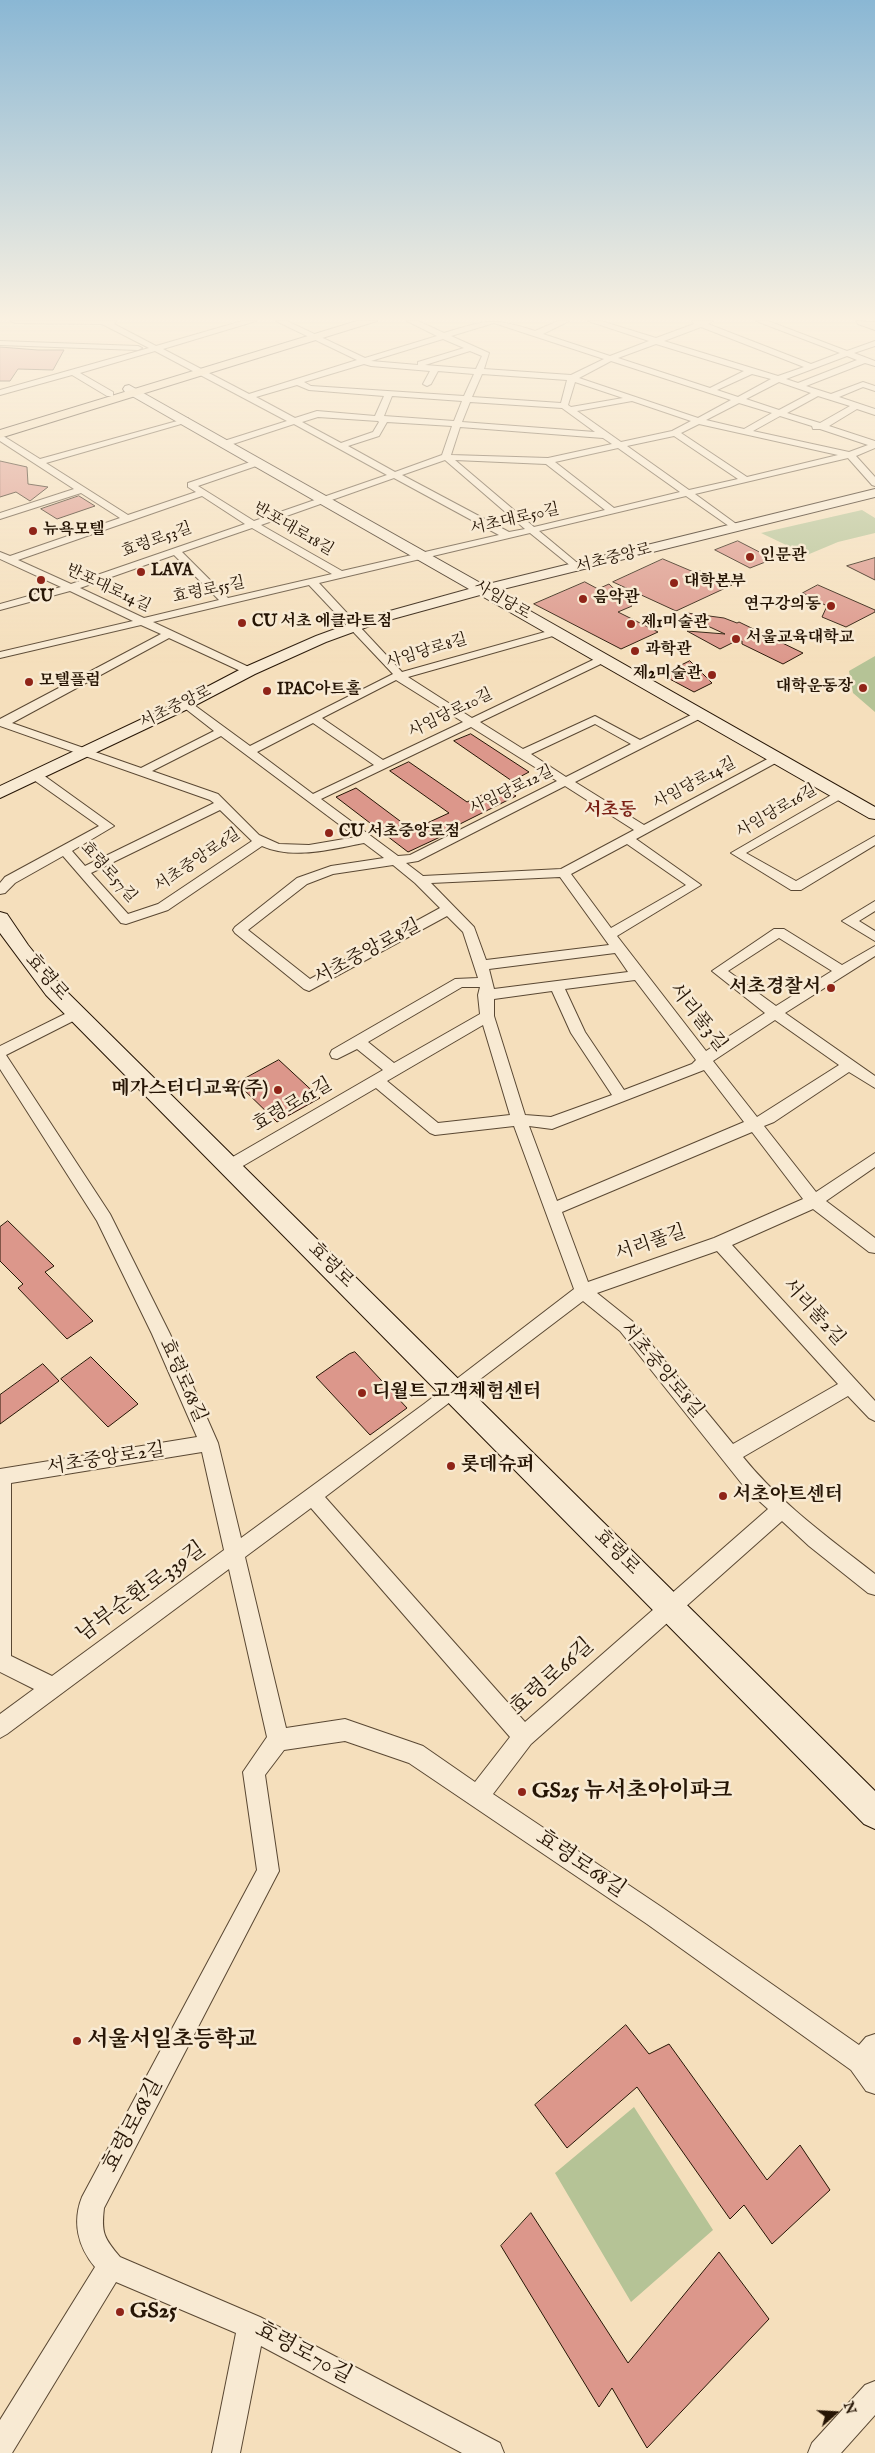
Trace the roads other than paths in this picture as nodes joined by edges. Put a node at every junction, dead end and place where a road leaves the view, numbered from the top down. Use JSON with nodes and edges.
{"nodes":[{"id":1,"x":131,"y":435,"type":"edge"},
{"id":2,"x":213,"y":435,"type":"edge"},
{"id":3,"x":250,"y":435,"type":"edge"},
{"id":4,"x":320,"y":435,"type":"edge"},
{"id":5,"x":372,"y":435,"type":"edge"},
{"id":6,"x":453,"y":435,"type":"edge"},
{"id":7,"x":605,"y":435,"type":"edge"},
{"id":8,"x":664,"y":435,"type":"edge"},
{"id":9,"x":679,"y":435,"type":"edge"},
{"id":10,"x":761,"y":435,"type":"edge"},
{"id":11,"x":771,"y":435,"type":"edge"},
{"id":12,"x":802,"y":435,"type":"edge"},
{"id":13,"x":848,"y":435,"type":"edge"},
{"id":14,"x":0,"y":436,"type":"edge"},
{"id":15,"x":768,"y":437,"type":"junction"},
{"id":16,"x":790,"y":442,"type":"junction"},
{"id":17,"x":227,"y":443,"type":"junction"},
{"id":18,"x":875,"y":444,"type":"edge"},
{"id":19,"x":340,"y":446,"type":"junction"},
{"id":20,"x":619,"y":446,"type":"junction"},
{"id":21,"x":850,"y":455,"type":"junction"},
{"id":22,"x":446,"y":457,"type":"junction"},
{"id":23,"x":548,"y":461,"type":"junction"},
{"id":24,"x":39,"y":462,"type":"junction"},
{"id":25,"x":259,"y":462,"type":"junction"},
{"id":26,"x":393,"y":475,"type":"junction"},
{"id":27,"x":746,"y":480,"type":"junction"},
{"id":28,"x":875,"y":483,"type":"edge"},
{"id":29,"x":80,"y":490,"type":"junction"},
{"id":30,"x":203,"y":493,"type":"junction"},
{"id":31,"x":875,"y":493,"type":"edge"},
{"id":32,"x":690,"y":494,"type":"junction"},
{"id":33,"x":323,"y":498,"type":"junction"},
{"id":34,"x":613,"y":512,"type":"junction"},
{"id":35,"x":0,"y":516,"type":"edge"},
{"id":36,"x":127,"y":519,"type":"junction"},
{"id":37,"x":252,"y":524,"type":"junction"},
{"id":38,"x":736,"y":528,"type":"junction"},
{"id":39,"x":533,"y":531,"type":"junction"},
{"id":40,"x":508,"y":536,"type":"junction"},
{"id":41,"x":175,"y":551,"type":"junction"},
{"id":42,"x":424,"y":556,"type":"junction"},
{"id":43,"x":5,"y":557,"type":"edge"},
{"id":44,"x":577,"y":568,"type":"junction"},
{"id":45,"x":343,"y":576,"type":"junction"},
{"id":46,"x":313,"y":583,"type":"junction"},
{"id":47,"x":71,"y":588,"type":"junction"},
{"id":48,"x":485,"y":591,"type":"junction"},
{"id":49,"x":226,"y":602,"type":"junction"},
{"id":50,"x":0,"y":607,"type":"edge"},
{"id":51,"x":143,"y":621,"type":"junction"},
{"id":52,"x":354,"y":626,"type":"junction"},
{"id":53,"x":556,"y":632,"type":"junction"},
{"id":54,"x":168,"y":634,"type":"junction"},
{"id":55,"x":0,"y":654,"type":"edge"},
{"id":56,"x":603,"y":659,"type":"junction"},
{"id":57,"x":249,"y":671,"type":"junction"},
{"id":58,"x":399,"y":675,"type":"junction"},
{"id":59,"x":186,"y":704,"type":"junction"},
{"id":60,"x":700,"y":714,"type":"junction"},
{"id":61,"x":314,"y":718,"type":"junction"},
{"id":62,"x":2,"y":722,"type":"edge"},
{"id":63,"x":471,"y":722,"type":"junction"},
{"id":64,"x":222,"y":731,"type":"junction"},
{"id":65,"x":641,"y":745,"type":"junction"},
{"id":66,"x":250,"y":751,"type":"junction"},
{"id":67,"x":84,"y":752,"type":"junction"},
{"id":68,"x":522,"y":754,"type":"junction"},
{"id":69,"x":777,"y":758,"type":"junction"},
{"id":70,"x":382,"y":765,"type":"junction"},
{"id":71,"x":142,"y":772,"type":"junction"},
{"id":72,"x":35,"y":775,"type":"junction"},
{"id":73,"x":567,"y":782,"type":"junction"},
{"id":74,"x":0,"y":793,"type":"edge"},
{"id":75,"x":840,"y":794,"type":"junction"},
{"id":76,"x":314,"y":798,"type":"junction"},
{"id":77,"x":222,"y":804,"type":"junction"},
{"id":78,"x":875,"y":814,"type":"edge"},
{"id":79,"x":643,"y":830,"type":"junction"},
{"id":80,"x":367,"y":839,"type":"junction"},
{"id":81,"x":628,"y":839,"type":"junction"},
{"id":82,"x":875,"y":840,"type":"edge"},
{"id":83,"x":261,"y":841,"type":"junction"},
{"id":84,"x":63,"y":849,"type":"junction"},
{"id":85,"x":397,"y":862,"type":"junction"},
{"id":86,"x":83,"y":872,"type":"junction"},
{"id":87,"x":564,"y":873,"type":"junction"},
{"id":88,"x":420,"y":880,"type":"junction"},
{"id":89,"x":0,"y":890,"type":"edge"},
{"id":90,"x":875,"y":905,"type":"edge"},
{"id":91,"x":449,"y":909,"type":"junction"},
{"id":92,"x":0,"y":918,"type":"edge"},
{"id":93,"x":126,"y":920,"type":"joint"},
{"id":94,"x":608,"y":935,"type":"junction"},
{"id":95,"x":875,"y":937,"type":"edge"},
{"id":96,"x":618,"y":948,"type":"junction"},
{"id":97,"x":875,"y":950,"type":"edge"},
{"id":98,"x":481,"y":965,"type":"junction"},
{"id":99,"x":842,"y":971,"type":"junction"},
{"id":100,"x":638,"y":975,"type":"junction"},
{"id":101,"x":557,"y":986,"type":"junction"},
{"id":102,"x":486,"y":989,"type":"junction"},
{"id":103,"x":78,"y":1014,"type":"junction"},
{"id":104,"x":775,"y":1014,"type":"junction"},
{"id":105,"x":487,"y":1016,"type":"junction"},
{"id":106,"x":358,"y":1042,"type":"junction"},
{"id":107,"x":0,"y":1052,"type":"edge"},
{"id":108,"x":337,"y":1054,"type":"dead end"},
{"id":109,"x":0,"y":1057,"type":"edge"},
{"id":110,"x":705,"y":1060,"type":"junction"},
{"id":111,"x":850,"y":1066,"type":"junction"},
{"id":112,"x":394,"y":1071,"type":"junction"},
{"id":113,"x":377,"y":1081,"type":"junction"},
{"id":114,"x":875,"y":1083,"type":"edge"},
{"id":115,"x":621,"y":1097,"type":"junction"},
{"id":116,"x":519,"y":1120,"type":"junction"},
{"id":117,"x":754,"y":1124,"type":"junction"},
{"id":118,"x":875,"y":1159,"type":"edge"},
{"id":119,"x":230,"y":1166,"type":"junction"},
{"id":120,"x":814,"y":1201,"type":"junction"},
{"id":121,"x":552,"y":1210,"type":"junction"},
{"id":122,"x":720,"y":1242,"type":"junction"},
{"id":123,"x":875,"y":1247,"type":"edge"},
{"id":124,"x":583,"y":1291,"type":"junction"},
{"id":125,"x":850,"y":1386,"type":"junction"},
{"id":126,"x":454,"y":1390,"type":"junction"},
{"id":127,"x":875,"y":1413,"type":"edge"},
{"id":128,"x":209,"y":1443,"type":"junction"},
{"id":129,"x":731,"y":1455,"type":"junction"},
{"id":130,"x":1,"y":1477,"type":"edge"},
{"id":131,"x":312,"y":1496,"type":"junction"},
{"id":132,"x":782,"y":1509,"type":"junction"},
{"id":133,"x":234,"y":1555,"type":"junction"},
{"id":134,"x":875,"y":1586,"type":"edge"},
{"id":135,"x":670,"y":1607,"type":"junction"},
{"id":136,"x":0,"y":1661,"type":"edge"},
{"id":137,"x":53,"y":1688,"type":"junction"},
{"id":138,"x":0,"y":1727,"type":"edge"},
{"id":139,"x":524,"y":1737,"type":"junction"},
{"id":140,"x":278,"y":1740,"type":"junction"},
{"id":141,"x":478,"y":1796,"type":"junction"},
{"id":142,"x":875,"y":1813,"type":"edge"},
{"id":143,"x":867,"y":2053,"type":"edge"},
{"id":144,"x":875,"y":2082,"type":"edge"},
{"id":145,"x":111,"y":2266,"type":"junction"},
{"id":146,"x":251,"y":2326,"type":"junction"},
{"id":147,"x":875,"y":2394,"type":"edge"},
{"id":148,"x":0,"y":2446,"type":"edge"},
{"id":149,"x":226,"y":2453,"type":"edge"},
{"id":150,"x":490,"y":2453,"type":"edge"},
{"id":151,"x":822,"y":2453,"type":"edge"}],
"edges":[{"from":1,"to":24,"type":"street"},
{"from":2,"to":17,"type":"main road","name":"사임당로"},
{"from":3,"to":17,"type":"street"},
{"from":4,"to":19,"type":"street"},
{"from":5,"to":19,"type":"street"},
{"from":6,"to":22,"type":"street"},
{"from":7,"to":20,"type":"street"},
{"from":8,"to":20,"type":"street"},
{"from":9,"to":27,"type":"street"},
{"from":10,"to":15,"type":"street"},
{"from":11,"to":15,"type":"street"},
{"from":12,"to":16,"type":"street"},
{"from":13,"to":18,"type":"street"},
{"from":14,"to":24,"type":"street"},
{"from":15,"to":16,"type":"street"},
{"from":16,"to":21,"type":"street"},
{"from":17,"to":25,"type":"main road","name":"사임당로"},
{"from":18,"to":21,"type":"street","name":"서초대로50길"},
{"from":19,"to":26,"type":"street"},
{"from":20,"to":23,"type":"street"},
{"from":20,"to":32,"type":"street"},
{"from":21,"to":27,"type":"street","name":"서초대로50길"},
{"from":21,"to":28,"type":"street"},
{"from":22,"to":23,"type":"street"},
{"from":22,"to":26,"type":"street","name":"효령로53길"},
{"from":22,"to":39,"type":"street"},
{"from":23,"to":34,"type":"street","name":"서초대로50길"},
{"from":24,"to":29,"type":"street"},
{"from":25,"to":30,"type":"street"},
{"from":25,"to":33,"type":"main road","name":"사임당로"},
{"from":26,"to":33,"type":"street","name":"효령로53길"},
{"from":26,"to":40,"type":"street"},
{"from":27,"to":32,"type":"street","name":"서초대로50길"},
{"from":29,"to":35,"type":"street"},
{"from":29,"to":36,"type":"street"},
{"from":30,"to":36,"type":"street","name":"반포대로14길"},
{"from":30,"to":37,"type":"street","name":"반포대로18길"},
{"from":31,"to":38,"type":"main road","name":"서초중앙로"},
{"from":32,"to":34,"type":"street","name":"서초대로50길"},
{"from":32,"to":38,"type":"street"},
{"from":33,"to":37,"type":"street","name":"효령로53길"},
{"from":33,"to":42,"type":"main road","name":"사임당로"},
{"from":34,"to":39,"type":"street","name":"서초대로50길"},
{"from":36,"to":43,"type":"street","name":"반포대로14길"},
{"from":37,"to":41,"type":"street","name":"효령로53길"},
{"from":37,"to":45,"type":"street","name":"반포대로18길"},
{"from":38,"to":44,"type":"main road","name":"서초중앙로"},
{"from":39,"to":40,"type":"street","name":"서초대로50길"},
{"from":39,"to":44,"type":"street"},
{"from":40,"to":42,"type":"street","name":"서초대로50길"},
{"from":41,"to":47,"type":"street","name":"효령로53길"},
{"from":41,"to":49,"type":"street"},
{"from":42,"to":45,"type":"street","name":"효령로55길"},
{"from":42,"to":48,"type":"main road","name":"사임당로"},
{"from":43,"to":47,"type":"street","name":"반포대로14길"},
{"from":44,"to":48,"type":"main road","name":"서초중앙로"},
{"from":45,"to":46,"type":"street","name":"효령로55길"},
{"from":46,"to":49,"type":"street","name":"효령로55길"},
{"from":46,"to":52,"type":"street"},
{"from":47,"to":50,"type":"street","name":"효령로53길"},
{"from":47,"to":51,"type":"street","name":"반포대로14길"},
{"from":48,"to":52,"type":"main road","name":"서초중앙로"},
{"from":48,"to":53,"type":"main road","name":"사임당로"},
{"from":49,"to":51,"type":"street","name":"효령로55길"},
{"from":51,"to":54,"type":"street","name":"반포대로14길"},
{"from":51,"to":55,"type":"street","name":"효령로55길"},
{"from":52,"to":57,"type":"main road","name":"서초중앙로"},
{"from":52,"to":58,"type":"street"},
{"from":53,"to":56,"type":"main road","name":"사임당로"},
{"from":53,"to":58,"type":"street","name":"사임당로8길"},
{"from":54,"to":57,"type":"street","name":"반포대로14길"},
{"from":54,"to":62,"type":"street"},
{"from":56,"to":60,"type":"main road","name":"사임당로"},
{"from":56,"to":63,"type":"street","name":"사임당로10길"},
{"from":57,"to":59,"type":"main road","name":"서초중앙로"},
{"from":58,"to":61,"type":"street","name":"사임당로8길"},
{"from":58,"to":63,"type":"street"},
{"from":59,"to":64,"type":"street","name":"서초중앙로8길"},
{"from":59,"to":67,"type":"main road","name":"서초중앙로"},
{"from":60,"to":65,"type":"street","name":"사임당로12길"},
{"from":60,"to":69,"type":"main road","name":"사임당로"},
{"from":61,"to":66,"type":"street","name":"사임당로8길"},
{"from":61,"to":70,"type":"street"},
{"from":62,"to":67,"type":"street","name":"서초중앙로6길"},
{"from":63,"to":68,"type":"street"},
{"from":63,"to":70,"type":"street","name":"사임당로10길"},
{"from":64,"to":66,"type":"street","name":"서초중앙로8길"},
{"from":64,"to":71,"type":"street"},
{"from":65,"to":68,"type":"street"},
{"from":65,"to":73,"type":"street","name":"사임당로12길"},
{"from":66,"to":76,"type":"street","name":"서초중앙로8길"},
{"from":67,"to":71,"type":"street","name":"서초중앙로6길"},
{"from":67,"to":72,"type":"main road","name":"서초중앙로"},
{"from":68,"to":73,"type":"street"},
{"from":69,"to":75,"type":"main road","name":"사임당로"},
{"from":69,"to":79,"type":"street","name":"사임당로14길"},
{"from":70,"to":76,"type":"street","name":"사임당로10길"},
{"from":71,"to":77,"type":"street","name":"서초중앙로6길"},
{"from":72,"to":74,"type":"main road","name":"서초중앙로"},
{"from":72,"to":84,"type":"street","name":"효령로57길"},
{"from":73,"to":79,"type":"street"},
{"from":73,"to":85,"type":"street","name":"사임당로12길"},
{"from":75,"to":78,"type":"main road","name":"사임당로"},
{"from":75,"to":82,"type":"street","name":"사임당로16길"},
{"from":76,"to":80,"type":"street","name":"서초중앙로8길"},
{"from":77,"to":83,"type":"street","name":"서초중앙로6길"},
{"from":77,"to":86,"type":"street","name":"서초중앙로6길"},
{"from":79,"to":81,"type":"street","name":"사임당로14길"},
{"from":80,"to":83,"type":"street","name":"서초중앙로6길"},
{"from":80,"to":85,"type":"street","name":"서초중앙로8길"},
{"from":81,"to":87,"type":"street","name":"사임당로14길"},
{"from":81,"to":94,"type":"street"},
{"from":83,"to":93,"type":"street","name":"서초중앙로6길"},
{"from":84,"to":86,"type":"street","name":"효령로57길"},
{"from":84,"to":89,"type":"street","name":"효령로57길"},
{"from":85,"to":88,"type":"street","name":"서초중앙로8길"},
{"from":85,"to":91,"type":"street","name":"서초중앙로8길"},
{"from":86,"to":93,"type":"street","name":"효령로57길"},
{"from":87,"to":88,"type":"street"},
{"from":87,"to":94,"type":"street","name":"서리풀3길"},
{"from":88,"to":91,"type":"street","name":"서초중앙로8길"},
{"from":90,"to":95,"type":"street"},
{"from":91,"to":98,"type":"street","name":"서초중앙로8길"},
{"from":92,"to":103,"type":"main road","name":"효령로"},
{"from":94,"to":96,"type":"street","name":"서리풀3길"},
{"from":96,"to":98,"type":"street"},
{"from":96,"to":100,"type":"street","name":"서리풀3길"},
{"from":97,"to":99,"type":"street"},
{"from":98,"to":102,"type":"street","name":"서초중앙로8길"},
{"from":99,"to":104,"type":"street"},
{"from":99,"to":104,"type":"street"},
{"from":100,"to":101,"type":"street"},
{"from":100,"to":110,"type":"street","name":"서리풀3길"},
{"from":101,"to":102,"type":"street"},
{"from":101,"to":115,"type":"street"},
{"from":102,"to":105,"type":"street","name":"서초중앙로8길"},
{"from":102,"to":106,"type":"street"},
{"from":103,"to":107,"type":"street"},
{"from":103,"to":119,"type":"main road","name":"효령로"},
{"from":104,"to":110,"type":"street"},
{"from":104,"to":111,"type":"street"},
{"from":105,"to":112,"type":"street","name":"효령로61길"},
{"from":105,"to":116,"type":"street","name":"서초중앙로8길"},
{"from":106,"to":108,"type":"street"},
{"from":106,"to":112,"type":"street"},
{"from":109,"to":128,"type":"street","name":"효령로68길"},
{"from":110,"to":115,"type":"street"},
{"from":110,"to":117,"type":"street","name":"서리풀3길"},
{"from":111,"to":114,"type":"street"},
{"from":111,"to":117,"type":"street"},
{"from":112,"to":113,"type":"street","name":"효령로61길"},
{"from":113,"to":116,"type":"street"},
{"from":113,"to":119,"type":"street","name":"효령로61길"},
{"from":115,"to":116,"type":"street"},
{"from":116,"to":121,"type":"street","name":"서초중앙로8길"},
{"from":117,"to":120,"type":"street","name":"서리풀3길"},
{"from":117,"to":121,"type":"street"},
{"from":118,"to":120,"type":"street","name":"서리풀길"},
{"from":119,"to":126,"type":"main road","name":"효령로"},
{"from":120,"to":122,"type":"street","name":"서리풀길"},
{"from":120,"to":123,"type":"street","name":"서리풀3길"},
{"from":121,"to":124,"type":"street","name":"서초중앙로8길"},
{"from":122,"to":124,"type":"street","name":"서리풀길"},
{"from":122,"to":125,"type":"street","name":"서리풀2길"},
{"from":124,"to":126,"type":"street","name":"서리풀길"},
{"from":124,"to":129,"type":"street","name":"서초중앙로8길"},
{"from":125,"to":127,"type":"street","name":"서리풀2길"},
{"from":125,"to":129,"type":"street"},
{"from":126,"to":131,"type":"street","name":"남부순환로339길"},
{"from":126,"to":135,"type":"main road","name":"효령로"},
{"from":128,"to":130,"type":"street","name":"서초중앙로2길"},
{"from":128,"to":133,"type":"street","name":"효령로68길"},
{"from":129,"to":132,"type":"street","name":"서초중앙로8길"},
{"from":130,"to":136,"type":"street","name":"서초중앙로2길"},
{"from":131,"to":133,"type":"street","name":"남부순환로339길"},
{"from":131,"to":139,"type":"street"},
{"from":132,"to":134,"type":"street","name":"서초중앙로8길"},
{"from":132,"to":135,"type":"street"},
{"from":133,"to":137,"type":"street","name":"남부순환로339길"},
{"from":133,"to":140,"type":"street","name":"효령로68길"},
{"from":135,"to":139,"type":"street","name":"효령로66길"},
{"from":135,"to":142,"type":"main road","name":"효령로"},
{"from":136,"to":137,"type":"street"},
{"from":137,"to":138,"type":"street","name":"남부순환로339길"},
{"from":139,"to":141,"type":"street","name":"효령로66길"},
{"from":140,"to":141,"type":"street","name":"효령로68길"},
{"from":140,"to":145,"type":"street","name":"효령로68길"},
{"from":141,"to":143,"type":"street","name":"효령로68길"},
{"from":143,"to":144,"type":"street","name":"효령로68길"},
{"from":145,"to":146,"type":"street","name":"효령로70길"},
{"from":145,"to":148,"type":"street"},
{"from":146,"to":149,"type":"street"},
{"from":146,"to":150,"type":"street","name":"효령로70길"},
{"from":147,"to":151,"type":"street"}]}
